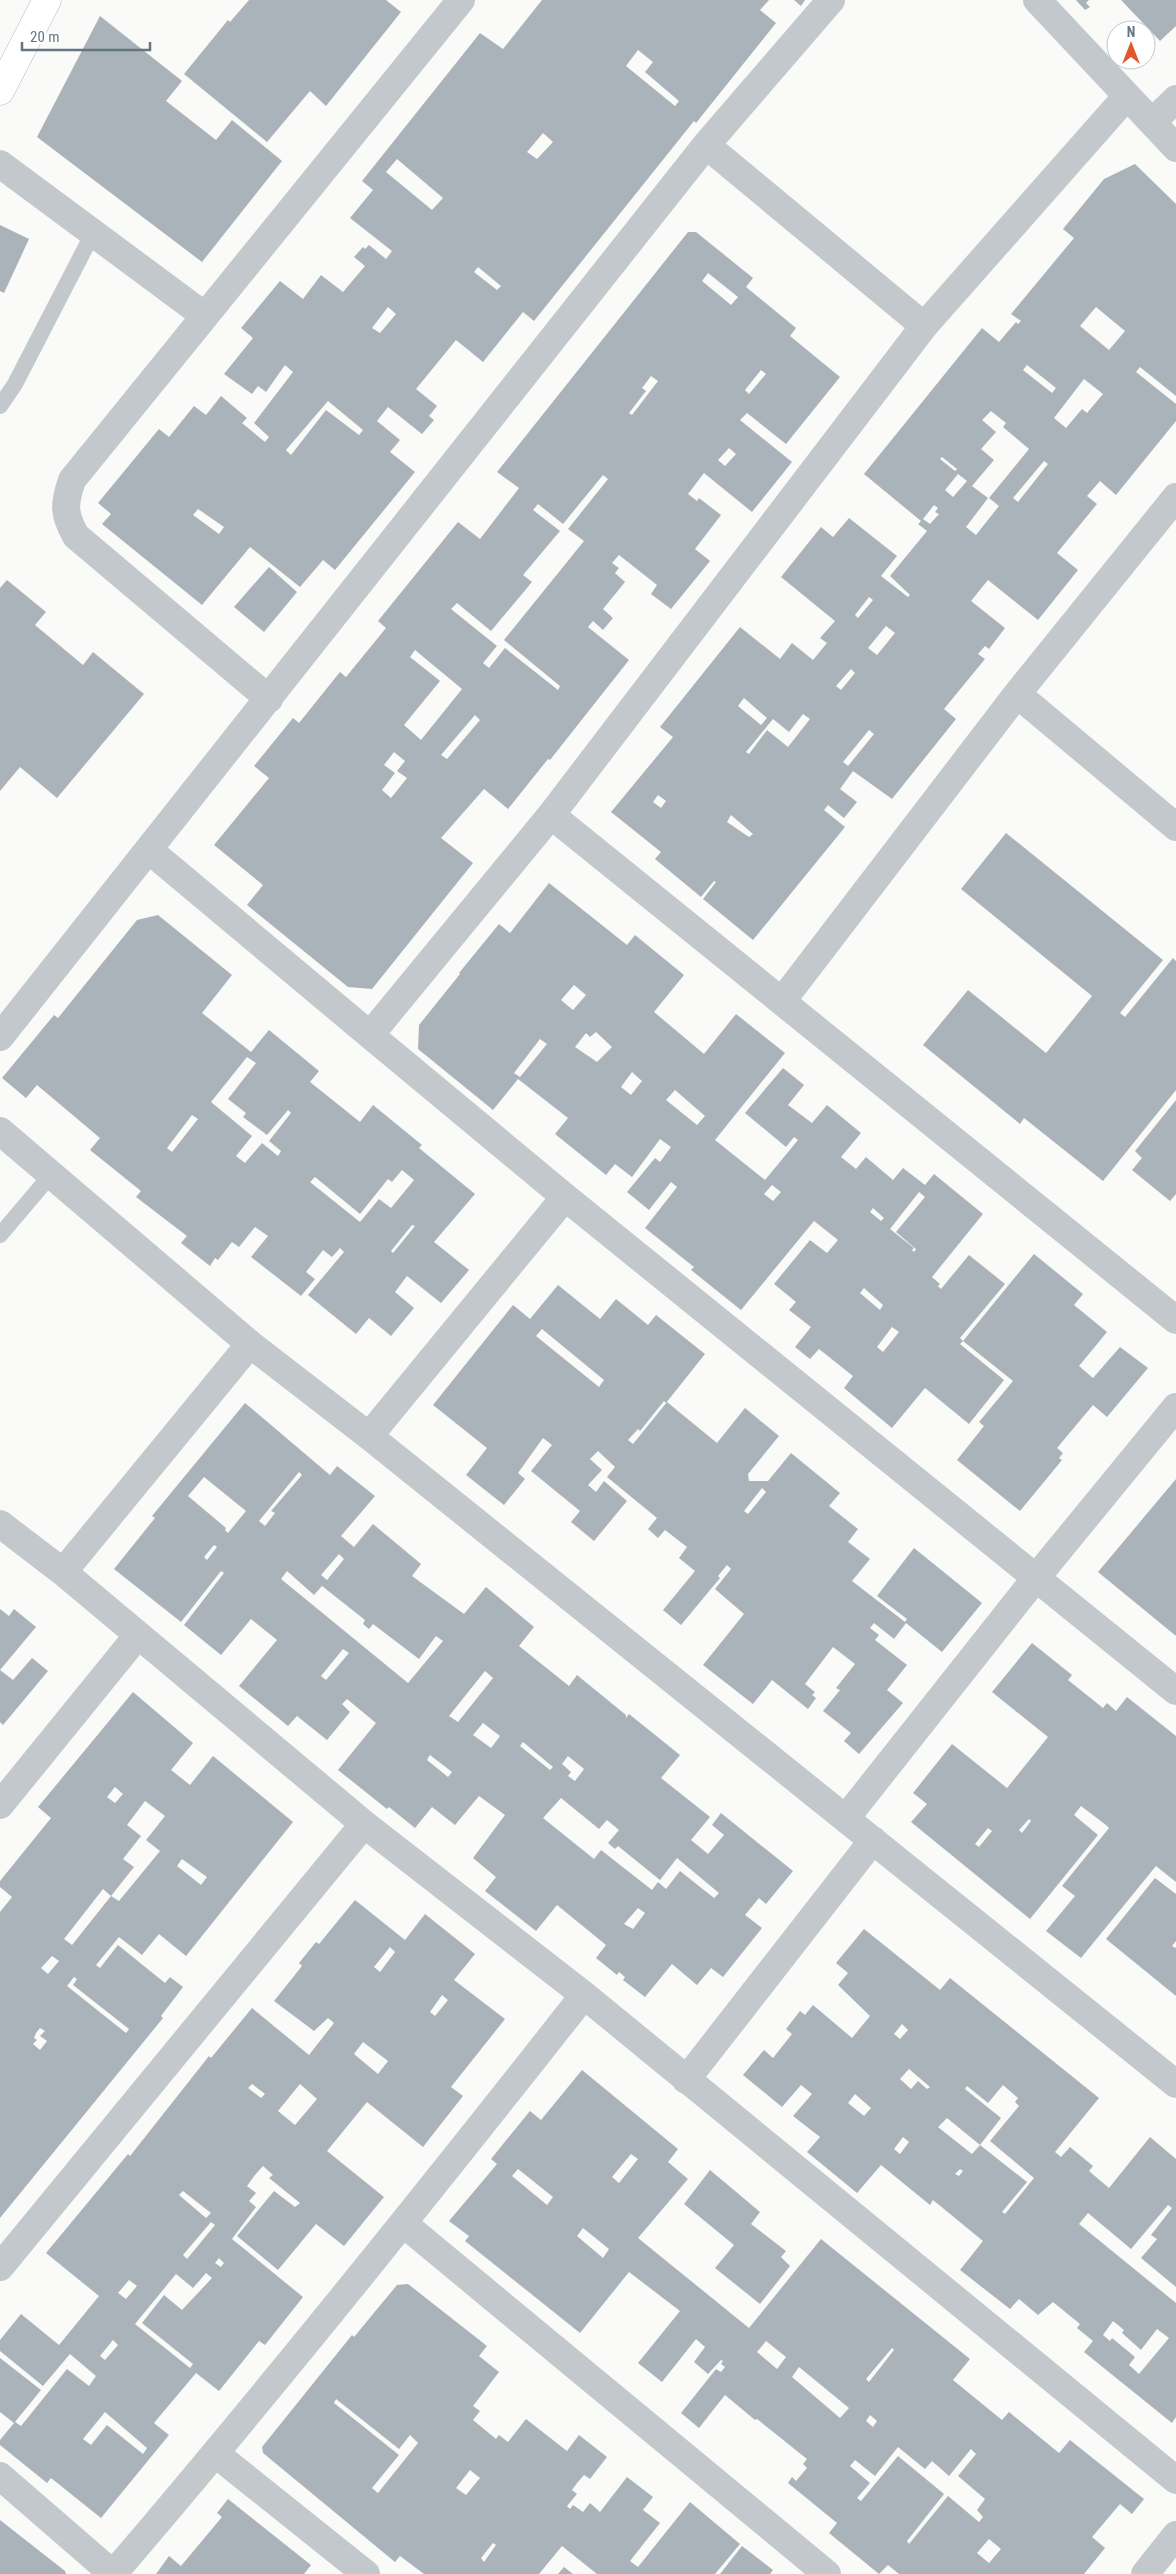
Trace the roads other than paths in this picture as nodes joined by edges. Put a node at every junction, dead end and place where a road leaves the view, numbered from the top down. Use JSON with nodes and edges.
{"nodes":[{"id":1,"x":47,"y":0,"type":"edge"},
{"id":2,"x":461,"y":0,"type":"edge"},
{"id":3,"x":831,"y":0,"type":"edge"},
{"id":4,"x":1037,"y":0,"type":"edge"},
{"id":5,"x":0,"y":91,"type":"edge"},
{"id":6,"x":1127,"y":96,"type":"junction"},
{"id":7,"x":1176,"y":99,"type":"edge"},
{"id":8,"x":1152,"y":122,"type":"junction"},
{"id":9,"x":706,"y":145,"type":"junction"},
{"id":10,"x":1176,"y":148,"type":"edge"},
{"id":11,"x":0,"y":164,"type":"edge"},
{"id":12,"x":93,"y":233,"type":"junction"},
{"id":13,"x":205,"y":316,"type":"junction"},
{"id":14,"x":924,"y":326,"type":"junction"},
{"id":15,"x":0,"y":406,"type":"edge"},
{"id":16,"x":1176,"y":497,"type":"edge"},
{"id":17,"x":1017,"y":694,"type":"junction"},
{"id":18,"x":269,"y":699,"type":"junction"},
{"id":19,"x":552,"y":815,"type":"junction"},
{"id":20,"x":1176,"y":827,"type":"edge"},
{"id":21,"x":149,"y":850,"type":"junction"},
{"id":22,"x":782,"y":1001,"type":"junction"},
{"id":23,"x":370,"y":1034,"type":"junction"},
{"id":24,"x":0,"y":1036,"type":"edge"},
{"id":25,"x":0,"y":1132,"type":"edge"},
{"id":26,"x":50,"y":1176,"type":"junction"},
{"id":27,"x":565,"y":1197,"type":"junction"},
{"id":28,"x":0,"y":1235,"type":"edge"},
{"id":29,"x":1176,"y":1320,"type":"edge"},
{"id":30,"x":250,"y":1344,"type":"junction"},
{"id":31,"x":1176,"y":1406,"type":"edge"},
{"id":32,"x":369,"y":1436,"type":"junction"},
{"id":33,"x":0,"y":1524,"type":"edge"},
{"id":34,"x":63,"y":1572,"type":"junction"},
{"id":35,"x":1035,"y":1578,"type":"junction"},
{"id":36,"x":138,"y":1635,"type":"junction"},
{"id":37,"x":1176,"y":1691,"type":"edge"},
{"id":38,"x":0,"y":1805,"type":"edge"},
{"id":39,"x":846,"y":1818,"type":"junction"},
{"id":40,"x":364,"y":1824,"type":"junction"},
{"id":41,"x":872,"y":1840,"type":"junction"},
{"id":42,"x":584,"y":1995,"type":"junction"},
{"id":43,"x":686,"y":2080,"type":"junction"},
{"id":44,"x":1176,"y":2084,"type":"edge"},
{"id":45,"x":404,"y":2224,"type":"junction"},
{"id":46,"x":0,"y":2267,"type":"edge"},
{"id":47,"x":216,"y":2454,"type":"junction"},
{"id":48,"x":0,"y":2476,"type":"edge"},
{"id":49,"x":1176,"y":2480,"type":"edge"},
{"id":50,"x":1176,"y":2535,"type":"edge"},
{"id":51,"x":113,"y":2574,"type":"edge"},
{"id":52,"x":366,"y":2574,"type":"edge"},
{"id":53,"x":827,"y":2574,"type":"edge"},
{"id":54,"x":1145,"y":2574,"type":"edge"}],
"edges":[{"from":1,"to":5,"type":"main road"},
{"from":2,"to":13,"type":"street"},
{"from":3,"to":9,"type":"street"},
{"from":4,"to":6,"type":"street"},
{"from":6,"to":8,"type":"street"},
{"from":6,"to":14,"type":"street"},
{"from":7,"to":8,"type":"street"},
{"from":8,"to":10,"type":"street"},
{"from":9,"to":14,"type":"street"},
{"from":9,"to":18,"type":"street"},
{"from":11,"to":12,"type":"street"},
{"from":12,"to":13,"type":"street"},
{"from":12,"to":15,"type":"lane"},
{"from":13,"to":18,"type":"street"},
{"from":14,"to":19,"type":"street"},
{"from":16,"to":17,"type":"street"},
{"from":17,"to":20,"type":"street"},
{"from":17,"to":22,"type":"street"},
{"from":18,"to":21,"type":"street"},
{"from":19,"to":22,"type":"street"},
{"from":19,"to":23,"type":"street"},
{"from":21,"to":23,"type":"street"},
{"from":21,"to":24,"type":"street"},
{"from":22,"to":29,"type":"street"},
{"from":23,"to":27,"type":"street"},
{"from":25,"to":26,"type":"street"},
{"from":26,"to":28,"type":"lane"},
{"from":26,"to":30,"type":"street"},
{"from":27,"to":32,"type":"street"},
{"from":27,"to":35,"type":"street"},
{"from":30,"to":32,"type":"street"},
{"from":30,"to":34,"type":"street"},
{"from":31,"to":35,"type":"street"},
{"from":32,"to":39,"type":"street"},
{"from":33,"to":34,"type":"street"},
{"from":34,"to":36,"type":"street"},
{"from":35,"to":37,"type":"street"},
{"from":35,"to":39,"type":"street"},
{"from":36,"to":38,"type":"street"},
{"from":36,"to":40,"type":"street"},
{"from":39,"to":41,"type":"street"},
{"from":40,"to":42,"type":"street"},
{"from":40,"to":46,"type":"street"},
{"from":41,"to":43,"type":"street"},
{"from":41,"to":44,"type":"street"},
{"from":42,"to":43,"type":"street"},
{"from":42,"to":45,"type":"street"},
{"from":43,"to":49,"type":"street"},
{"from":45,"to":47,"type":"street"},
{"from":45,"to":53,"type":"street"},
{"from":47,"to":51,"type":"street"},
{"from":47,"to":52,"type":"street"},
{"from":48,"to":51,"type":"street"},
{"from":50,"to":54,"type":"street"}]}
